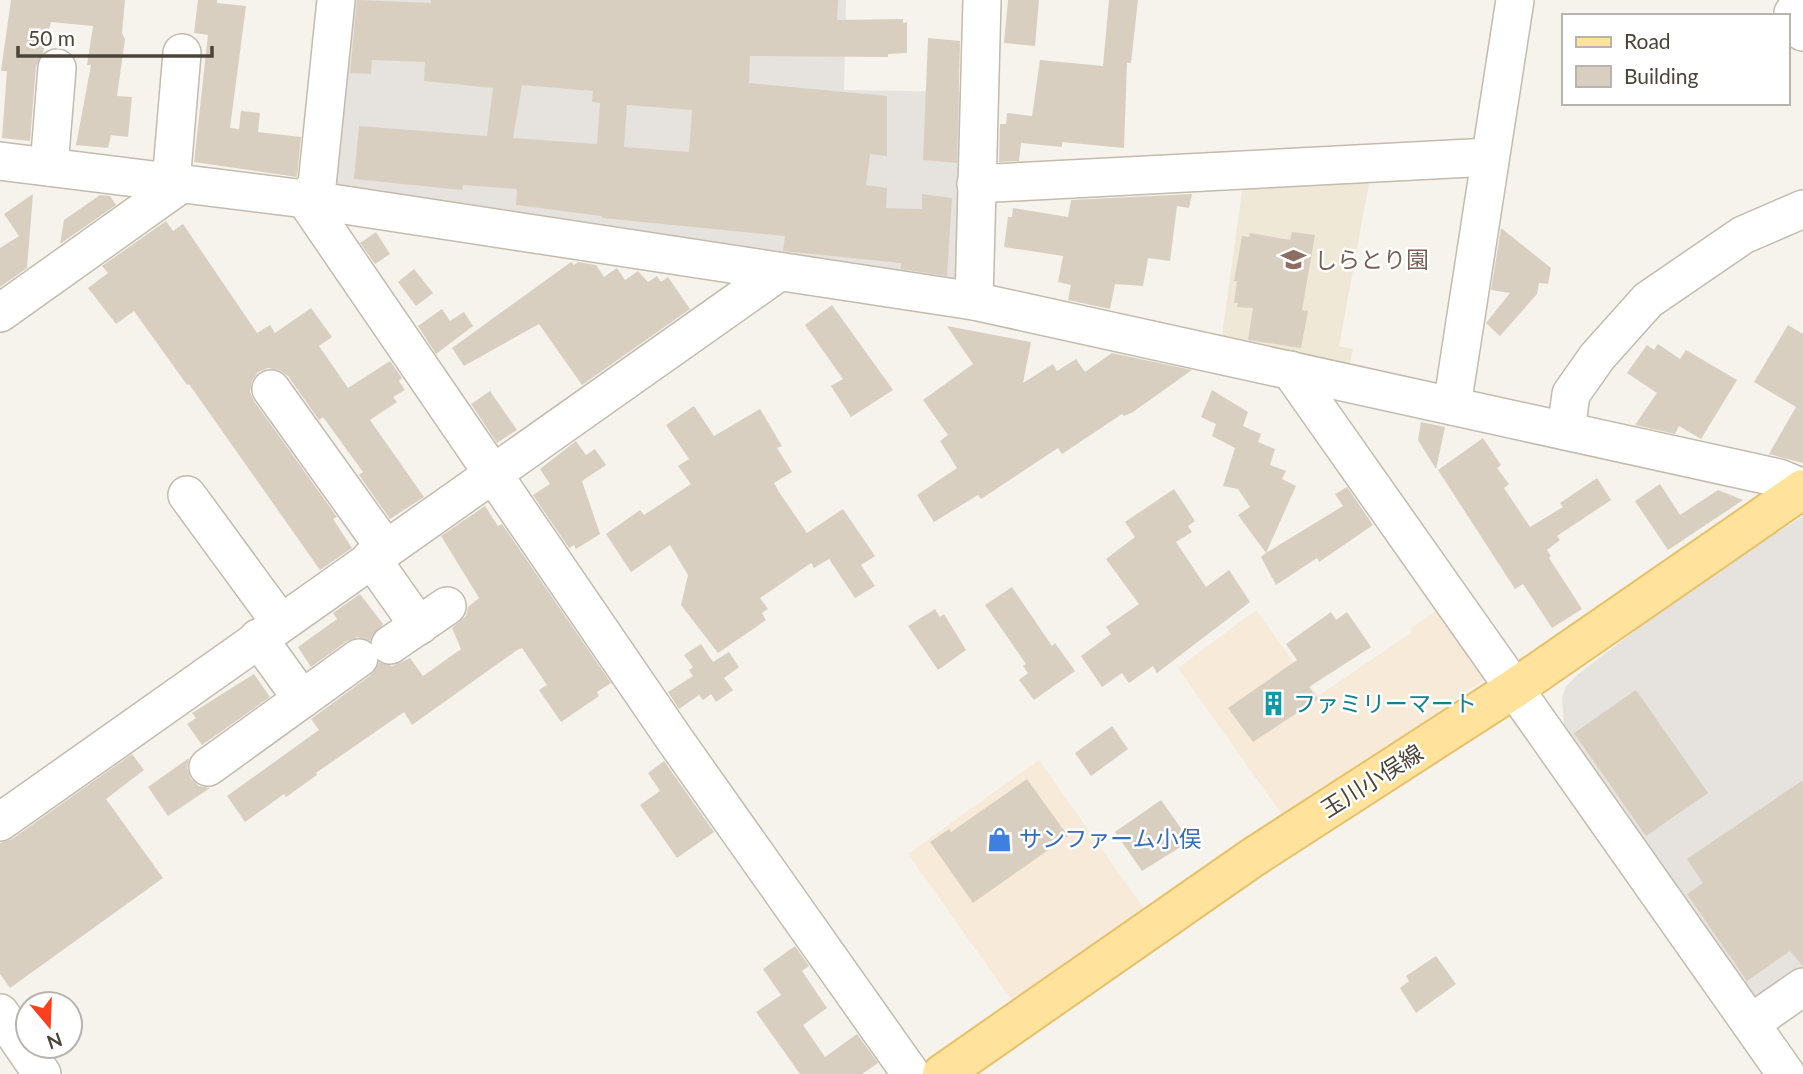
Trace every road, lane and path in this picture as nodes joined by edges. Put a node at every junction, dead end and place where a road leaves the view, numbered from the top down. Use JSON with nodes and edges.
{"nodes":[{"id":1,"x":336,"y":0,"type":"edge"},
{"id":2,"x":982,"y":0,"type":"edge"},
{"id":3,"x":1515,"y":0,"type":"edge"},
{"id":4,"x":182,"y":53,"type":"dead end"},
{"id":5,"x":57,"y":68,"type":"dead end"},
{"id":6,"x":1490,"y":157,"type":"junction"},
{"id":7,"x":0,"y":161,"type":"edge"},
{"id":8,"x":49,"y":167,"type":"junction"},
{"id":9,"x":176,"y":183,"type":"junction"},
{"id":10,"x":976,"y":184,"type":"junction"},
{"id":11,"x":305,"y":198,"type":"junction"},
{"id":12,"x":1803,"y":209,"type":"edge"},
{"id":13,"x":779,"y":272,"type":"junction"},
{"id":14,"x":974,"y":301,"type":"junction"},
{"id":15,"x":0,"y":313,"type":"edge"},
{"id":16,"x":1290,"y":370,"type":"junction"},
{"id":17,"x":271,"y":389,"type":"dead end"},
{"id":18,"x":1452,"y":406,"type":"junction"},
{"id":19,"x":1566,"y":431,"type":"junction"},
{"id":20,"x":491,"y":472,"type":"junction"},
{"id":21,"x":1803,"y":489,"type":"edge"},
{"id":22,"x":187,"y":495,"type":"dead end"},
{"id":23,"x":378,"y":553,"type":"junction"},
{"id":24,"x":269,"y":630,"type":"junction"},
{"id":25,"x":1515,"y":688,"type":"junction"},
{"id":26,"x":302,"y":699,"type":"junction"},
{"id":27,"x":208,"y":767,"type":"dead end"},
{"id":28,"x":0,"y":822,"type":"edge"},
{"id":29,"x":1803,"y":987,"type":"edge"},
{"id":30,"x":0,"y":1013,"type":"edge"},
{"id":31,"x":1751,"y":1024,"type":"junction"},
{"id":32,"x":42,"y":1074,"type":"edge"},
{"id":33,"x":911,"y":1074,"type":"edge"},
{"id":34,"x":942,"y":1074,"type":"edge"},
{"id":35,"x":1786,"y":1074,"type":"edge"}],
"edges":[{"from":1,"to":11,"type":"street"},
{"from":2,"to":10,"type":"street"},
{"from":3,"to":6,"type":"street"},
{"from":4,"to":9,"type":"street"},
{"from":5,"to":8,"type":"street"},
{"from":6,"to":10,"type":"street"},
{"from":6,"to":18,"type":"street"},
{"from":7,"to":8,"type":"street"},
{"from":8,"to":9,"type":"street"},
{"from":9,"to":11,"type":"street"},
{"from":9,"to":15,"type":"street"},
{"from":10,"to":14,"type":"street"},
{"from":11,"to":13,"type":"street"},
{"from":11,"to":20,"type":"street"},
{"from":12,"to":19,"type":"street"},
{"from":13,"to":14,"type":"street"},
{"from":13,"to":20,"type":"street"},
{"from":14,"to":16,"type":"street"},
{"from":16,"to":18,"type":"street"},
{"from":16,"to":25,"type":"street"},
{"from":17,"to":23,"type":"street"},
{"from":18,"to":19,"type":"street"},
{"from":19,"to":21,"type":"street"},
{"from":20,"to":23,"type":"street"},
{"from":20,"to":33,"type":"street"},
{"from":21,"to":25,"type":"main road","name":"玉川小俣線"},
{"from":22,"to":24,"type":"street"},
{"from":23,"to":24,"type":"street"},
{"from":23,"to":26,"type":"street"},
{"from":24,"to":26,"type":"street"},
{"from":24,"to":28,"type":"street"},
{"from":25,"to":31,"type":"street"},
{"from":25,"to":34,"type":"main road","name":"玉川小俣線"},
{"from":26,"to":27,"type":"street"},
{"from":29,"to":31,"type":"street"},
{"from":30,"to":32,"type":"street"},
{"from":31,"to":35,"type":"street"}]}
